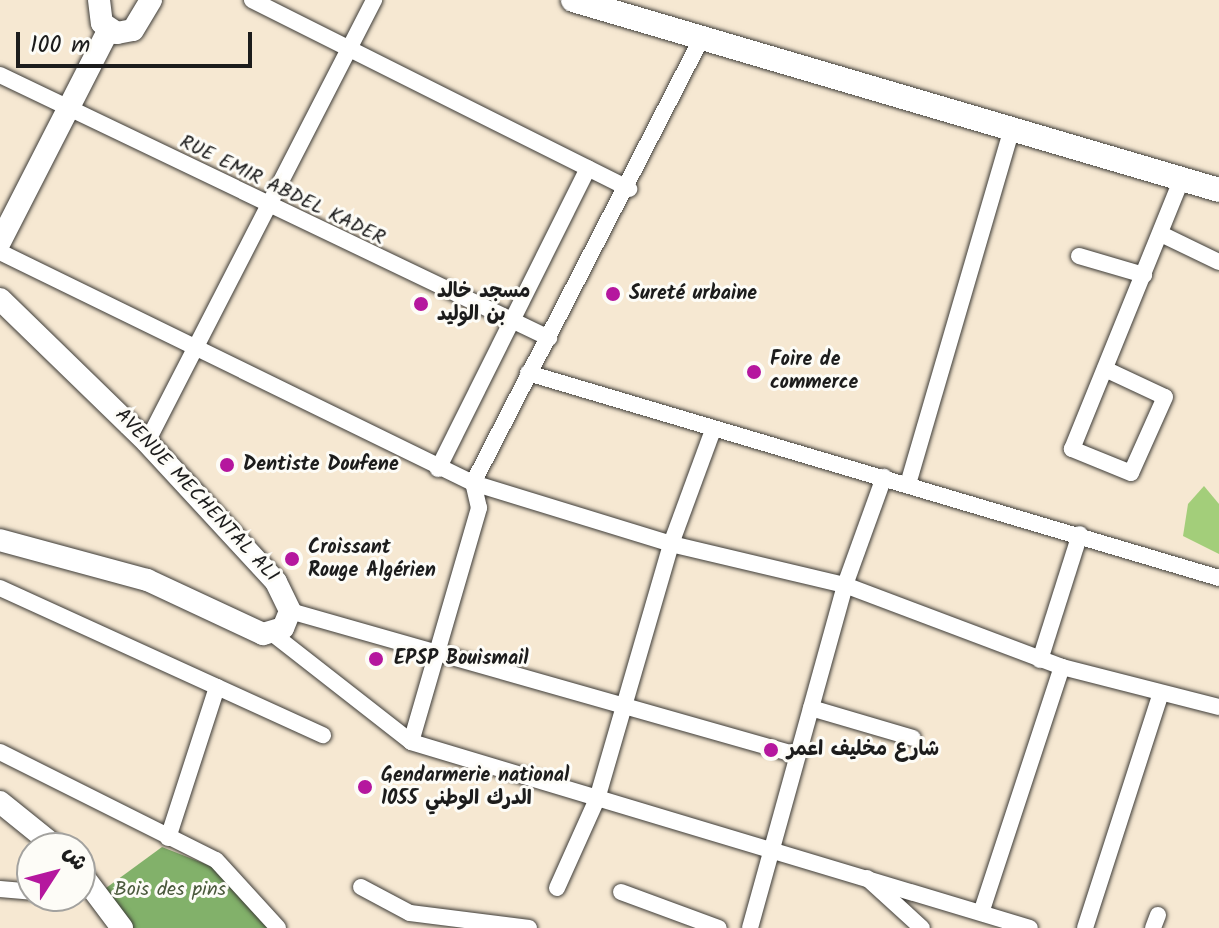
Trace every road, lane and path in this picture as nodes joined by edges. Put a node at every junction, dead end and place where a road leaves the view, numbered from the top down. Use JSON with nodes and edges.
{"nodes":[{"id":1,"x":99,"y":0,"type":"edge"},
{"id":2,"x":151,"y":0,"type":"edge"},
{"id":3,"x":252,"y":0,"type":"edge"},
{"id":4,"x":374,"y":0,"type":"edge"},
{"id":5,"x":573,"y":0,"type":"edge"},
{"id":6,"x":109,"y":29,"type":"junction"},
{"id":7,"x":701,"y":39,"type":"junction"},
{"id":8,"x":349,"y":49,"type":"junction"},
{"id":9,"x":0,"y":75,"type":"edge"},
{"id":10,"x":71,"y":110,"type":"junction"},
{"id":11,"x":1013,"y":126,"type":"junction"},
{"id":12,"x":588,"y":168,"type":"junction"},
{"id":13,"x":1182,"y":178,"type":"junction"},
{"id":14,"x":629,"y":189,"type":"junction"},
{"id":15,"x":1219,"y":190,"type":"edge"},
{"id":16,"x":269,"y":208,"type":"junction"},
{"id":17,"x":1161,"y":234,"type":"junction"},
{"id":18,"x":0,"y":242,"type":"edge"},
{"id":19,"x":0,"y":252,"type":"edge"},
{"id":20,"x":1079,"y":256,"type":"dead end"},
{"id":21,"x":1219,"y":262,"type":"edge"},
{"id":22,"x":1144,"y":275,"type":"junction"},
{"id":23,"x":0,"y":299,"type":"edge"},
{"id":24,"x":508,"y":321,"type":"junction"},
{"id":25,"x":549,"y":338,"type":"junction"},
{"id":26,"x":195,"y":352,"type":"junction"},
{"id":27,"x":1105,"y":369,"type":"junction"},
{"id":28,"x":528,"y":373,"type":"junction"},
{"id":29,"x":713,"y":430,"type":"junction"},
{"id":30,"x":147,"y":442,"type":"junction"},
{"id":31,"x":438,"y":469,"type":"junction"},
{"id":32,"x":884,"y":477,"type":"junction"},
{"id":33,"x":473,"y":483,"type":"junction"},
{"id":34,"x":908,"y":484,"type":"junction"},
{"id":35,"x":1080,"y":534,"type":"junction"},
{"id":36,"x":0,"y":540,"type":"edge"},
{"id":37,"x":671,"y":544,"type":"junction"},
{"id":38,"x":1219,"y":578,"type":"edge"},
{"id":39,"x":845,"y":585,"type":"junction"},
{"id":40,"x":0,"y":588,"type":"edge"},
{"id":41,"x":290,"y":611,"type":"junction"},
{"id":42,"x":273,"y":634,"type":"junction"},
{"id":43,"x":439,"y":648,"type":"junction"},
{"id":44,"x":1040,"y":660,"type":"junction"},
{"id":45,"x":1062,"y":667,"type":"junction"},
{"id":46,"x":217,"y":687,"type":"junction"},
{"id":47,"x":1161,"y":693,"type":"junction"},
{"id":48,"x":625,"y":706,"type":"junction"},
{"id":49,"x":1219,"y":707,"type":"edge"},
{"id":50,"x":811,"y":708,"type":"junction"},
{"id":51,"x":323,"y":735,"type":"dead end"},
{"id":52,"x":913,"y":738,"type":"dead end"},
{"id":53,"x":411,"y":742,"type":"junction"},
{"id":54,"x":0,"y":752,"type":"edge"},
{"id":55,"x":797,"y":755,"type":"junction"},
{"id":56,"x":597,"y":799,"type":"junction"},
{"id":57,"x":0,"y":802,"type":"edge"},
{"id":58,"x":37,"y":832,"type":"edge"},
{"id":59,"x":168,"y":838,"type":"junction"},
{"id":60,"x":773,"y":845,"type":"junction"},
{"id":61,"x":864,"y":875,"type":"junction"},
{"id":62,"x":361,"y":887,"type":"dead end"},
{"id":63,"x":557,"y":888,"type":"dead end"},
{"id":64,"x":621,"y":892,"type":"dead end"},
{"id":65,"x":96,"y":897,"type":"edge"},
{"id":66,"x":982,"y":910,"type":"junction"},
{"id":67,"x":122,"y":928,"type":"edge"},
{"id":68,"x":278,"y":928,"type":"edge"},
{"id":69,"x":529,"y":928,"type":"edge"},
{"id":70,"x":719,"y":928,"type":"edge"},
{"id":71,"x":750,"y":928,"type":"edge"},
{"id":72,"x":922,"y":928,"type":"edge"},
{"id":73,"x":1030,"y":928,"type":"edge"},
{"id":74,"x":1085,"y":928,"type":"edge"}],
"edges":[{"from":1,"to":6,"type":"main road"},
{"from":2,"to":6,"type":"main road"},
{"from":3,"to":8,"type":"street"},
{"from":4,"to":8,"type":"street"},
{"from":5,"to":7,"type":"main road"},
{"from":6,"to":10,"type":"main road"},
{"from":7,"to":11,"type":"main road"},
{"from":7,"to":14,"type":"street"},
{"from":8,"to":12,"type":"street"},
{"from":8,"to":16,"type":"street"},
{"from":9,"to":10,"type":"street","name":"RUE EMIR ABDEL KADER"},
{"from":10,"to":16,"type":"street","name":"RUE EMIR ABDEL KADER"},
{"from":10,"to":18,"type":"main road"},
{"from":11,"to":13,"type":"main road"},
{"from":11,"to":34,"type":"street"},
{"from":12,"to":14,"type":"street"},
{"from":12,"to":24,"type":"street"},
{"from":13,"to":15,"type":"main road"},
{"from":13,"to":17,"type":"street"},
{"from":14,"to":25,"type":"street"},
{"from":16,"to":24,"type":"street","name":"RUE EMIR ABDEL KADER"},
{"from":16,"to":26,"type":"street"},
{"from":17,"to":21,"type":"street"},
{"from":17,"to":22,"type":"street"},
{"from":19,"to":26,"type":"street"},
{"from":20,"to":22,"type":"street"},
{"from":22,"to":27,"type":"street"},
{"from":23,"to":30,"type":"main road","name":"AVENUE MECHENTAL ALI"},
{"from":24,"to":25,"type":"street","name":"RUE EMIR ABDEL KADER"},
{"from":24,"to":31,"type":"street"},
{"from":25,"to":28,"type":"street"},
{"from":26,"to":30,"type":"street"},
{"from":26,"to":31,"type":"street"},
{"from":27,"to":27,"type":"street"},
{"from":28,"to":29,"type":"street"},
{"from":28,"to":33,"type":"street"},
{"from":29,"to":32,"type":"street"},
{"from":29,"to":37,"type":"street"},
{"from":30,"to":41,"type":"main road","name":"AVENUE MECHENTAL ALI"},
{"from":31,"to":33,"type":"street"},
{"from":32,"to":34,"type":"street"},
{"from":32,"to":39,"type":"street"},
{"from":33,"to":37,"type":"street"},
{"from":33,"to":43,"type":"street"},
{"from":34,"to":35,"type":"street"},
{"from":35,"to":38,"type":"street"},
{"from":35,"to":44,"type":"street"},
{"from":36,"to":42,"type":"main road"},
{"from":37,"to":39,"type":"street"},
{"from":37,"to":48,"type":"street"},
{"from":39,"to":44,"type":"street"},
{"from":39,"to":50,"type":"street"},
{"from":40,"to":46,"type":"street"},
{"from":41,"to":42,"type":"main road"},
{"from":41,"to":43,"type":"street"},
{"from":42,"to":53,"type":"street"},
{"from":43,"to":48,"type":"street"},
{"from":43,"to":53,"type":"street"},
{"from":44,"to":45,"type":"street"},
{"from":45,"to":47,"type":"street"},
{"from":45,"to":66,"type":"street"},
{"from":46,"to":51,"type":"street"},
{"from":46,"to":59,"type":"street"},
{"from":47,"to":49,"type":"street"},
{"from":47,"to":74,"type":"street"},
{"from":48,"to":55,"type":"street"},
{"from":48,"to":56,"type":"street"},
{"from":50,"to":52,"type":"street"},
{"from":50,"to":55,"type":"street"},
{"from":53,"to":56,"type":"street"},
{"from":54,"to":59,"type":"street"},
{"from":55,"to":60,"type":"street"},
{"from":56,"to":60,"type":"street"},
{"from":56,"to":63,"type":"street"},
{"from":57,"to":58,"type":"main road"},
{"from":59,"to":68,"type":"street"},
{"from":60,"to":61,"type":"street"},
{"from":60,"to":71,"type":"street"},
{"from":61,"to":66,"type":"street"},
{"from":61,"to":72,"type":"street"},
{"from":62,"to":69,"type":"street"},
{"from":64,"to":70,"type":"street"},
{"from":65,"to":67,"type":"main road"},
{"from":66,"to":73,"type":"street"}]}
